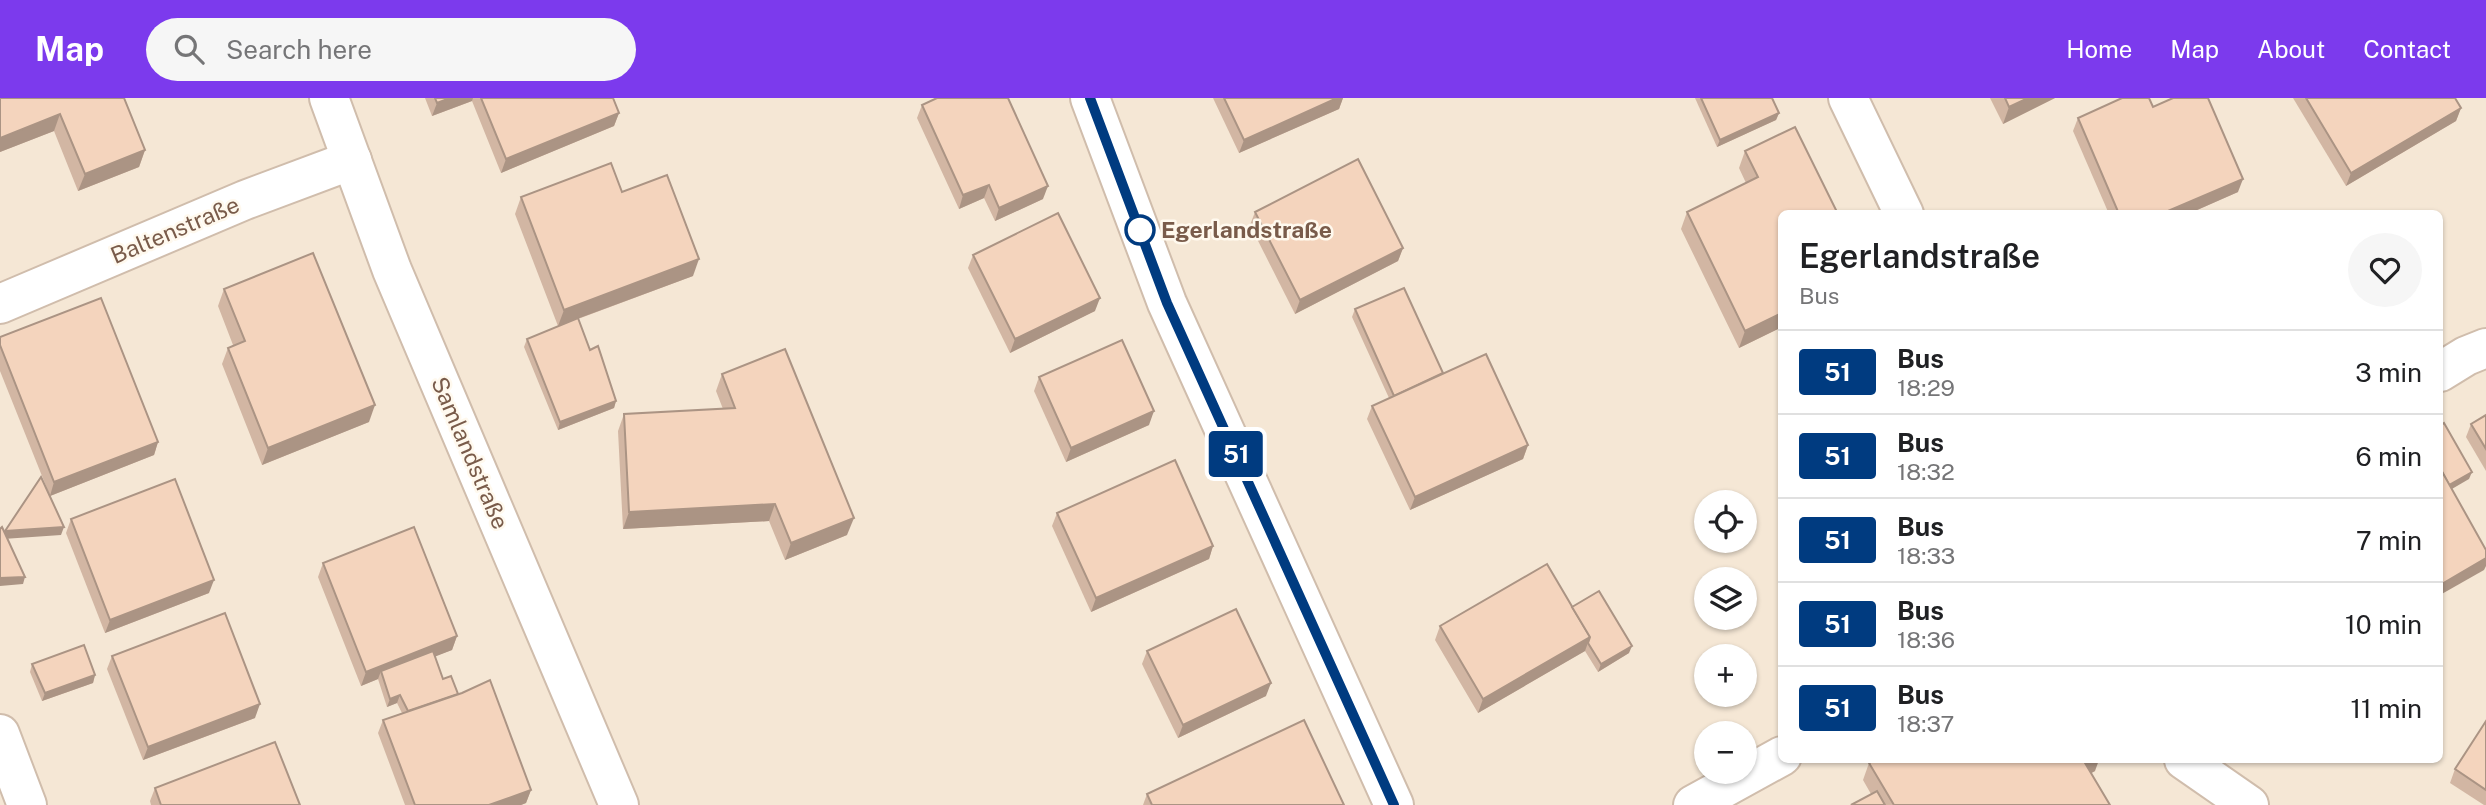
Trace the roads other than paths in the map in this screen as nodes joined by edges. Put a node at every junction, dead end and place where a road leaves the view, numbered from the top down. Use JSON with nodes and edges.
{"nodes":[{"id":1,"x":329,"y":98,"type":"edge"},
{"id":2,"x":1090,"y":98,"type":"edge"},
{"id":3,"x":1848,"y":98,"type":"edge"},
{"id":4,"x":352,"y":160,"type":"junction"},
{"id":5,"x":1902,"y":210,"type":"edge"},
{"id":6,"x":0,"y":304,"type":"edge"},
{"id":7,"x":2486,"y":348,"type":"edge"},
{"id":8,"x":2443,"y":370,"type":"edge"},
{"id":9,"x":0,"y":734,"type":"edge"},
{"id":10,"x":1778,"y":758,"type":"edge"},
{"id":11,"x":2188,"y":763,"type":"edge"},
{"id":12,"x":27,"y":805,"type":"edge"},
{"id":13,"x":619,"y":805,"type":"edge"},
{"id":14,"x":1394,"y":805,"type":"edge"},
{"id":15,"x":1693,"y":805,"type":"edge"},
{"id":16,"x":2249,"y":805,"type":"edge"}],
"edges":[{"from":1,"to":4,"type":"street","name":"Samlandstraße"},
{"from":2,"to":14,"type":"street"},
{"from":3,"to":5,"type":"street"},
{"from":4,"to":6,"type":"street","name":"Baltenstraße"},
{"from":4,"to":13,"type":"street","name":"Samlandstraße"},
{"from":7,"to":8,"type":"street"},
{"from":9,"to":12,"type":"street"},
{"from":10,"to":15,"type":"street"},
{"from":11,"to":16,"type":"street"}]}
